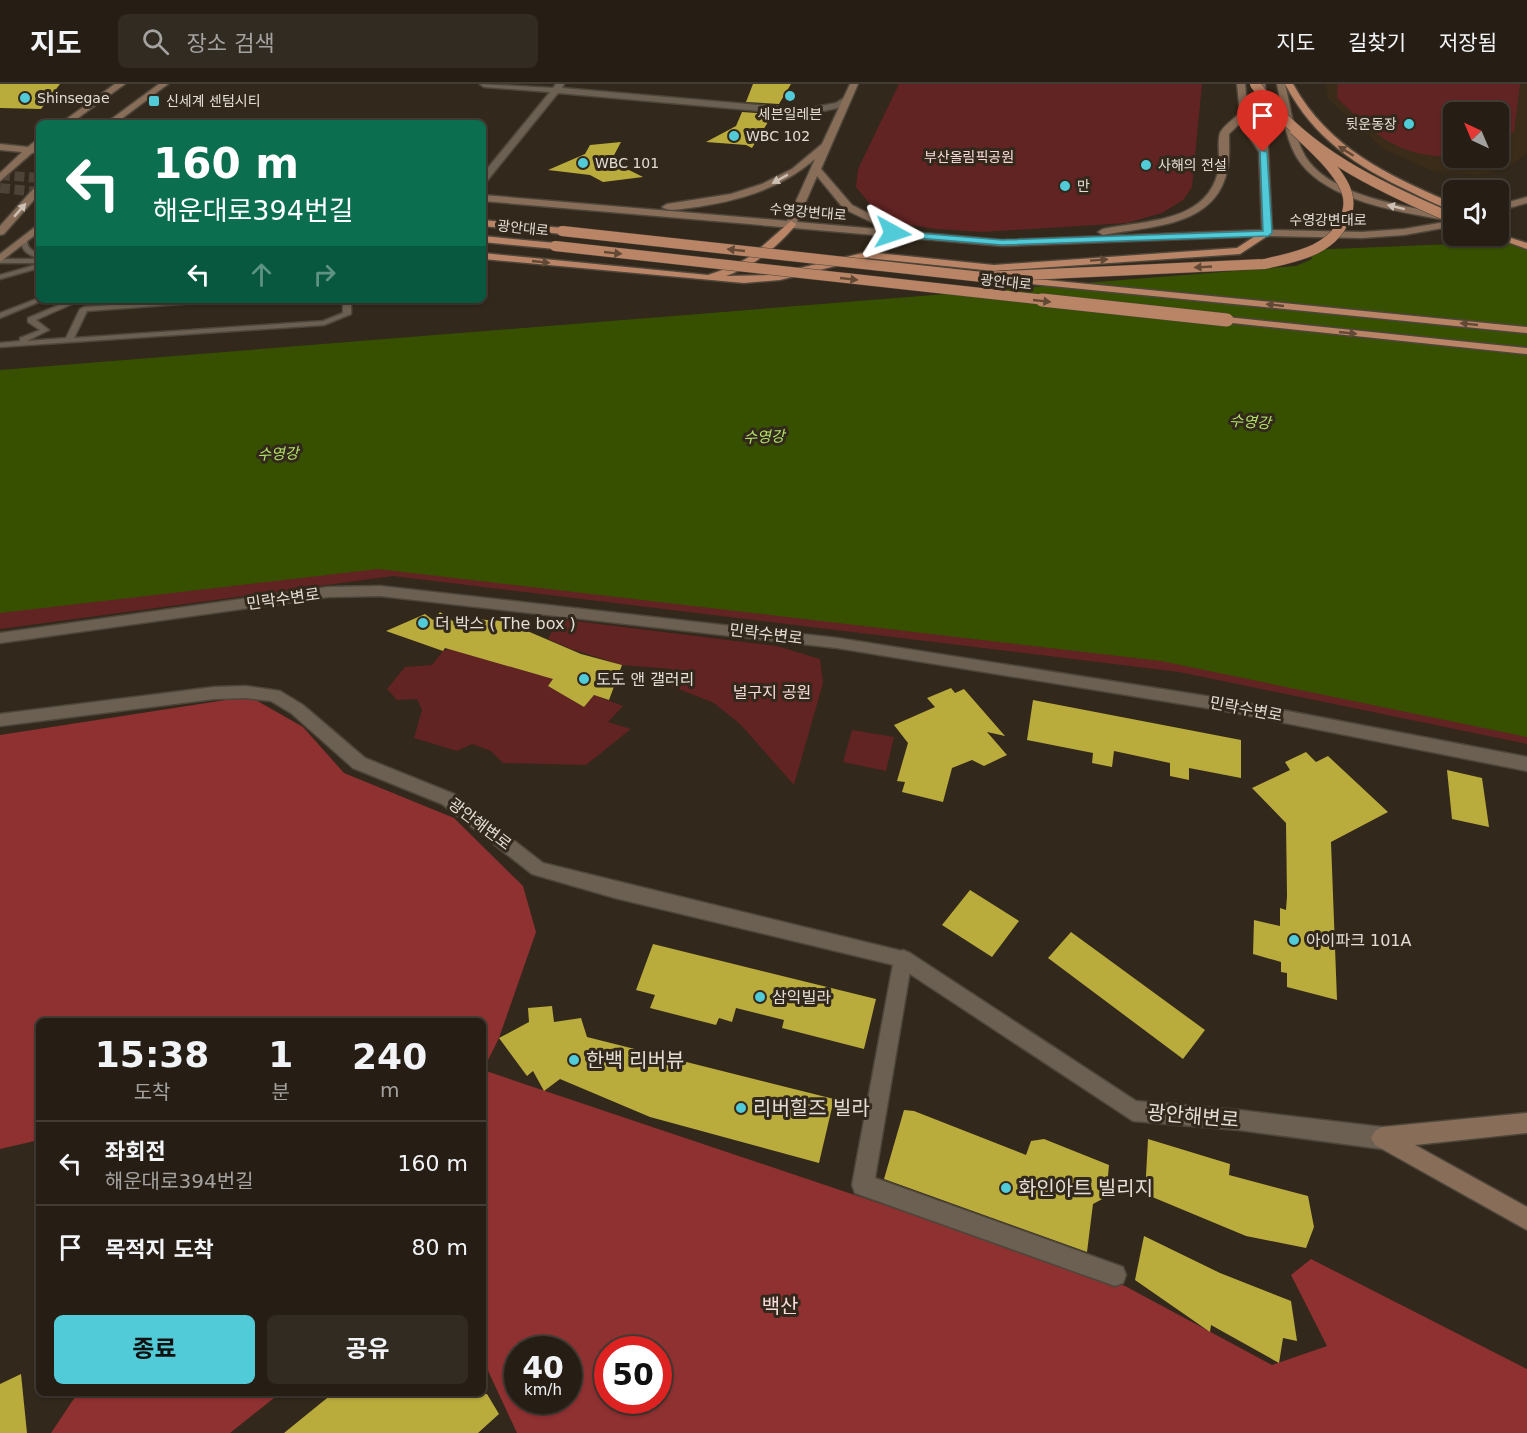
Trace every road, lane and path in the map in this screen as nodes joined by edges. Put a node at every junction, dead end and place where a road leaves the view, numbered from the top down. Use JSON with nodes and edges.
{"nodes":[{"id":1,"x":121,"y":84,"type":"edge"},
{"id":2,"x":164,"y":84,"type":"edge"},
{"id":3,"x":484,"y":84,"type":"edge"},
{"id":4,"x":854,"y":84,"type":"edge"},
{"id":5,"x":1241,"y":84,"type":"edge"},
{"id":6,"x":1255,"y":84,"type":"edge"},
{"id":7,"x":1261,"y":84,"type":"edge"},
{"id":8,"x":1276,"y":84,"type":"edge"},
{"id":9,"x":1281,"y":84,"type":"edge"},
{"id":10,"x":1289,"y":84,"type":"edge"},
{"id":11,"x":559,"y":87,"type":"edge"},
{"id":12,"x":848,"y":99,"type":"junction"},
{"id":13,"x":805,"y":112,"type":"junction"},
{"id":14,"x":1244,"y":114,"type":"junction"},
{"id":15,"x":69,"y":120,"type":"edge"},
{"id":16,"x":114,"y":120,"type":"edge"},
{"id":17,"x":1295,"y":130,"type":"junction"},
{"id":18,"x":833,"y":131,"type":"junction"},
{"id":19,"x":36,"y":143,"type":"edge"},
{"id":20,"x":827,"y":145,"type":"junction"},
{"id":21,"x":0,"y":147,"type":"edge"},
{"id":22,"x":28,"y":149,"type":"junction"},
{"id":23,"x":36,"y":150,"type":"edge"},
{"id":24,"x":1263,"y":152,"type":"junction"},
{"id":25,"x":816,"y":169,"type":"junction"},
{"id":26,"x":486,"y":176,"type":"edge"},
{"id":27,"x":0,"y":178,"type":"edge"},
{"id":28,"x":36,"y":191,"type":"edge"},
{"id":29,"x":486,"y":198,"type":"edge"},
{"id":30,"x":1527,"y":200,"type":"edge"},
{"id":31,"x":1443,"y":203,"type":"edge"},
{"id":32,"x":1509,"y":206,"type":"edge"},
{"id":33,"x":1527,"y":208,"type":"edge"},
{"id":34,"x":1509,"y":209,"type":"edge"},
{"id":35,"x":617,"y":211,"type":"junction"},
{"id":36,"x":1443,"y":215,"type":"edge"},
{"id":37,"x":1443,"y":218,"type":"edge"},
{"id":38,"x":486,"y":223,"type":"edge"},
{"id":39,"x":1443,"y":223,"type":"edge"},
{"id":40,"x":791,"y":224,"type":"junction"},
{"id":41,"x":36,"y":229,"type":"edge"},
{"id":42,"x":1509,"y":230,"type":"edge"},
{"id":43,"x":0,"y":232,"type":"edge"},
{"id":44,"x":1268,"y":233,"type":"junction"},
{"id":45,"x":914,"y":235,"type":"junction"},
{"id":46,"x":1527,"y":236,"type":"edge"},
{"id":47,"x":486,"y":238,"type":"edge"},
{"id":48,"x":24,"y":239,"type":"junction"},
{"id":49,"x":1067,"y":240,"type":"junction"},
{"id":50,"x":1509,"y":240,"type":"edge"},
{"id":51,"x":1527,"y":246,"type":"edge"},
{"id":52,"x":36,"y":255,"type":"edge"},
{"id":53,"x":486,"y":256,"type":"edge"},
{"id":54,"x":0,"y":260,"type":"edge"},
{"id":55,"x":36,"y":263,"type":"edge"},
{"id":56,"x":36,"y":264,"type":"edge"},
{"id":57,"x":0,"y":277,"type":"edge"},
{"id":58,"x":982,"y":277,"type":"junction"},
{"id":59,"x":709,"y":278,"type":"junction"},
{"id":60,"x":36,"y":301,"type":"edge"},
{"id":61,"x":70,"y":303,"type":"edge"},
{"id":62,"x":157,"y":303,"type":"edge"},
{"id":63,"x":347,"y":303,"type":"edge"},
{"id":64,"x":0,"y":316,"type":"edge"},
{"id":65,"x":1527,"y":330,"type":"edge"},
{"id":66,"x":69,"y":340,"type":"junction"},
{"id":67,"x":14,"y":344,"type":"junction"},
{"id":68,"x":0,"y":345,"type":"edge"},
{"id":69,"x":1527,"y":351,"type":"edge"},
{"id":70,"x":0,"y":638,"type":"edge"},
{"id":71,"x":0,"y":720,"type":"edge"},
{"id":72,"x":1527,"y":764,"type":"edge"},
{"id":73,"x":903,"y":959,"type":"junction"},
{"id":74,"x":1527,"y":1123,"type":"edge"},
{"id":75,"x":1382,"y":1138,"type":"junction"},
{"id":76,"x":1527,"y":1219,"type":"edge"},
{"id":77,"x":1115,"y":1275,"type":"dead end"}],
"edges":[{"from":1,"to":15,"type":"main road"},
{"from":2,"to":16,"type":"main road"},
{"from":3,"to":11,"type":"street"},
{"from":4,"to":12,"type":"main road"},
{"from":5,"to":14,"type":"main road"},
{"from":6,"to":17,"type":"highway","bridge":true},
{"from":7,"to":24,"type":"main road"},
{"from":8,"to":24,"type":"main road"},
{"from":37,"to":9,"type":"main road","one_way":true},
{"from":31,"to":10,"type":"highway","one_way":true},
{"from":11,"to":13,"type":"street"},
{"from":11,"to":26,"type":"street"},
{"from":12,"to":13,"type":"street"},
{"from":12,"to":18,"type":"main road"},
{"from":13,"to":18,"type":"street"},
{"from":14,"to":24,"type":"main road"},
{"from":14,"to":49,"type":"main road"},
{"from":17,"to":36,"type":"highway","bridge":true},
{"from":17,"to":58,"type":"highway","one_way":true,"bridge":true},
{"from":18,"to":20,"type":"main road"},
{"from":19,"to":22,"type":"main road"},
{"from":20,"to":25,"type":"main road"},
{"from":20,"to":35,"type":"main road","one_way":true},
{"from":21,"to":22,"type":"main road"},
{"from":22,"to":23,"type":"main road"},
{"from":22,"to":27,"type":"main road"},
{"from":24,"to":44,"type":"main road"},
{"from":25,"to":40,"type":"main road"},
{"from":25,"to":45,"type":"main road"},
{"from":43,"to":28,"type":"main road","one_way":true},
{"from":29,"to":35,"type":"main road","name":"수영강변대로"},
{"from":30,"to":32,"type":"main road"},
{"from":33,"to":34,"type":"main road"},
{"from":35,"to":40,"type":"main road","name":"수영강변대로"},
{"from":58,"to":38,"type":"highway","name":"광안대로","one_way":true,"bridge":true},
{"from":39,"to":44,"type":"main road","name":"수영강변대로"},
{"from":40,"to":45,"type":"main road","name":"수영강변대로"},
{"from":40,"to":59,"type":"highway"},
{"from":41,"to":48,"type":"main road"},
{"from":42,"to":46,"type":"highway"},
{"from":44,"to":49,"type":"main road","name":"수영강변대로"},
{"from":59,"to":44,"type":"highway","one_way":true},
{"from":45,"to":49,"type":"main road","name":"수영강변대로"},
{"from":47,"to":69,"type":"highway","name":"광안대로","one_way":true,"bridge":true},
{"from":48,"to":52,"type":"lane"},
{"from":48,"to":54,"type":"main road"},
{"from":50,"to":51,"type":"highway"},
{"from":53,"to":59,"type":"highway","one_way":true},
{"from":54,"to":55,"type":"lane"},
{"from":56,"to":57,"type":"lane"},
{"from":65,"to":58,"type":"highway","name":"광안대로","one_way":true,"bridge":true},
{"from":60,"to":64,"type":"lane"},
{"from":61,"to":67,"type":"lane"},
{"from":62,"to":66,"type":"lane"},
{"from":63,"to":66,"type":"lane"},
{"from":66,"to":67,"type":"lane"},
{"from":67,"to":68,"type":"lane"},
{"from":70,"to":72,"type":"street","name":"민락수변로"},
{"from":71,"to":73,"type":"street","name":"광안해변로"},
{"from":73,"to":75,"type":"street","name":"광안해변로"},
{"from":73,"to":77,"type":"street"},
{"from":74,"to":75,"type":"main road","name":"광안해변로"},
{"from":75,"to":76,"type":"main road"}]}
